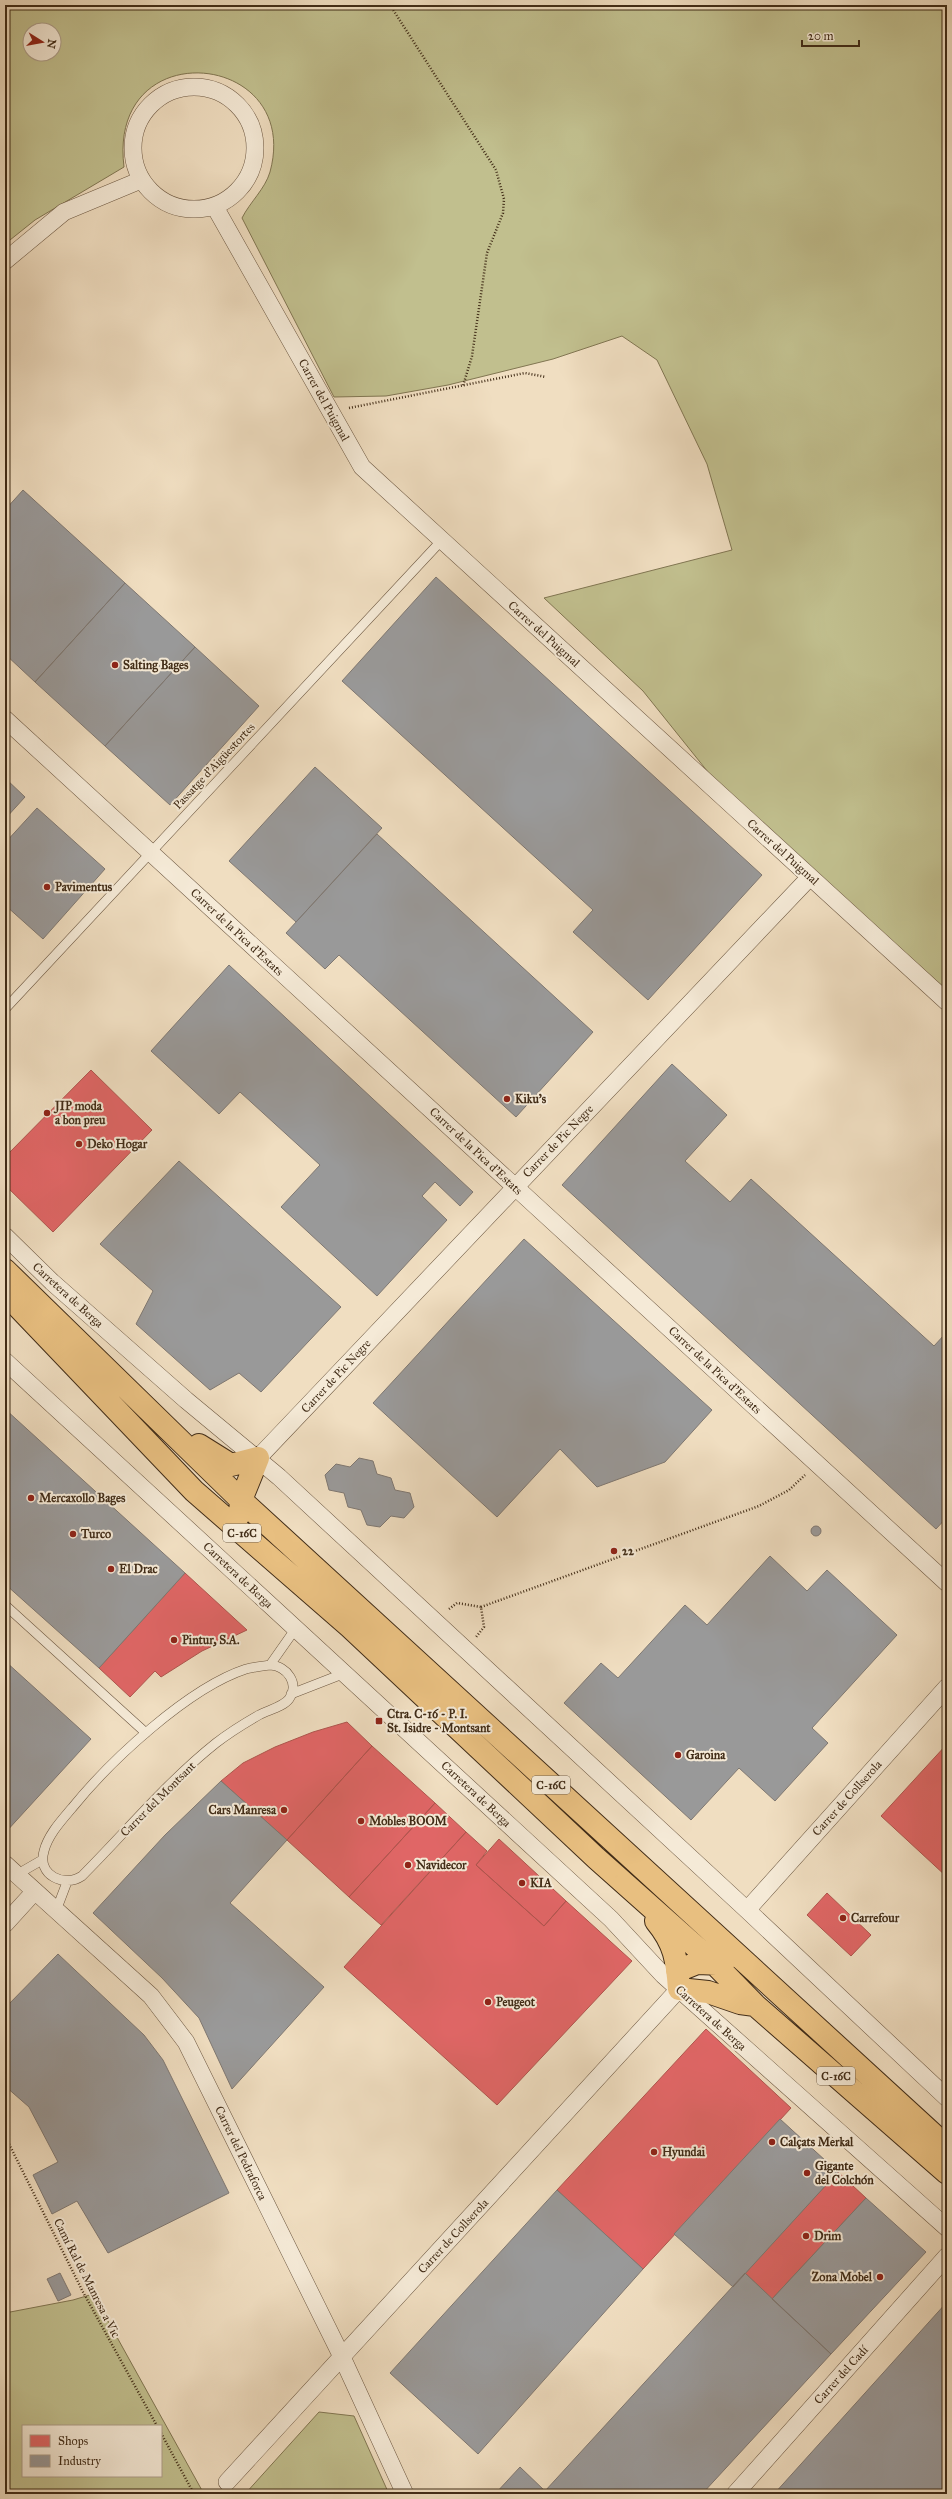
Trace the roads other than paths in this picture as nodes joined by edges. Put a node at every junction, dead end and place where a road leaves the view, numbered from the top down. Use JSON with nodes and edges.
{"nodes":[{"id":1,"x":141,"y":180,"type":"junction"},
{"id":2,"x":215,"y":207,"type":"junction"},
{"id":3,"x":5,"y":261,"type":"edge"},
{"id":4,"x":442,"y":540,"type":"junction"},
{"id":5,"x":5,"y":719,"type":"edge"},
{"id":6,"x":151,"y":852,"type":"junction"},
{"id":7,"x":810,"y":877,"type":"junction"},
{"id":8,"x":947,"y":1002,"type":"edge"},
{"id":9,"x":5,"y":1009,"type":"edge"},
{"id":10,"x":514,"y":1186,"type":"junction"},
{"id":11,"x":5,"y":1236,"type":"edge"},
{"id":12,"x":5,"y":1270,"type":"edge"},
{"id":13,"x":5,"y":1294,"type":"edge"},
{"id":14,"x":5,"y":1301,"type":"edge"},
{"id":15,"x":36,"y":1326,"type":"junction"},
{"id":16,"x":5,"y":1361,"type":"edge"},
{"id":17,"x":160,"y":1418,"type":"junction"},
{"id":18,"x":258,"y":1458,"type":"junction"},
{"id":19,"x":241,"y":1500,"type":"junction"},
{"id":20,"x":947,"y":1582,"type":"edge"},
{"id":21,"x":5,"y":1605,"type":"edge"},
{"id":22,"x":350,"y":1627,"type":"junction"},
{"id":23,"x":296,"y":1628,"type":"junction"},
{"id":24,"x":270,"y":1664,"type":"junction"},
{"id":25,"x":345,"y":1673,"type":"junction"},
{"id":26,"x":947,"y":1687,"type":"edge"},
{"id":27,"x":291,"y":1694,"type":"junction"},
{"id":28,"x":146,"y":1733,"type":"junction"},
{"id":29,"x":618,"y":1846,"type":"junction"},
{"id":30,"x":42,"y":1860,"type":"junction"},
{"id":31,"x":9,"y":1870,"type":"edge"},
{"id":32,"x":67,"y":1882,"type":"junction"},
{"id":33,"x":631,"y":1890,"type":"junction"},
{"id":34,"x":35,"y":1891,"type":"junction"},
{"id":35,"x":748,"y":1910,"type":"junction"},
{"id":36,"x":56,"y":1911,"type":"junction"},
{"id":37,"x":5,"y":1924,"type":"edge"},
{"id":38,"x":714,"y":1963,"type":"junction"},
{"id":39,"x":678,"y":1980,"type":"junction"},
{"id":40,"x":708,"y":1992,"type":"junction"},
{"id":41,"x":755,"y":2005,"type":"junction"},
{"id":42,"x":947,"y":2098,"type":"edge"},
{"id":43,"x":914,"y":2117,"type":"junction"},
{"id":44,"x":947,"y":2148,"type":"edge"},
{"id":45,"x":947,"y":2173,"type":"edge"},
{"id":46,"x":947,"y":2228,"type":"edge"},
{"id":47,"x":947,"y":2256,"type":"edge"},
{"id":48,"x":342,"y":2357,"type":"junction"},
{"id":49,"x":227,"y":2482,"type":"dead end"},
{"id":50,"x":405,"y":2494,"type":"edge"},
{"id":51,"x":735,"y":2494,"type":"edge"}],
"edges":[{"from":1,"to":2,"type":"street"},
{"from":1,"to":2,"type":"street"},
{"from":1,"to":3,"type":"street"},
{"from":2,"to":4,"type":"street","name":"Carrer del Puigmal"},
{"from":4,"to":6,"type":"lane","name":"Passatge d'Aigüestortes"},
{"from":4,"to":7,"type":"street","name":"Carrer del Puigmal"},
{"from":5,"to":6,"type":"street","name":"Carrer de la Pica d'Estats"},
{"from":6,"to":9,"type":"lane","name":"Passatge d'Aigüestortes"},
{"from":6,"to":10,"type":"street","name":"Carrer de la Pica d'Estats"},
{"from":7,"to":8,"type":"street","name":"Carrer del Puigmal"},
{"from":7,"to":10,"type":"street","name":"Carrer de Pic Negre"},
{"from":10,"to":18,"type":"street","name":"Carrer de Pic Negre"},
{"from":10,"to":20,"type":"street","name":"Carrer de la Pica d'Estats"},
{"from":11,"to":18,"type":"street","name":"Carretera de Berga"},
{"from":12,"to":17,"type":"main road","number":"C-16C"},
{"from":13,"to":15,"type":"main road","number":"C-16C"},
{"from":14,"to":15,"type":"main road"},
{"from":15,"to":22,"type":"main road","number":"C-16C"},
{"from":16,"to":23,"type":"street","name":"Carretera de Berga"},
{"from":17,"to":18,"type":"main road"},
{"from":17,"to":19,"type":"main road","number":"C-16C"},
{"from":18,"to":19,"type":"main road"},
{"from":18,"to":35,"type":"street","name":"Carretera de Berga"},
{"from":19,"to":22,"type":"main road"},
{"from":19,"to":29,"type":"main road","number":"C-16C"},
{"from":21,"to":28,"type":"lane"},
{"from":22,"to":33,"type":"main road","number":"C-16C"},
{"from":23,"to":24,"type":"lane"},
{"from":23,"to":25,"type":"street","name":"Carretera de Berga"},
{"from":24,"to":27,"type":"lane"},
{"from":24,"to":28,"type":"lane"},
{"from":25,"to":27,"type":"lane","name":"Carrer del Montsant"},
{"from":25,"to":39,"type":"street","name":"Carretera de Berga"},
{"from":26,"to":35,"type":"street","name":"Carrer de Collserola"},
{"from":27,"to":32,"type":"lane","name":"Carrer del Montsant"},
{"from":28,"to":30,"type":"lane"},
{"from":29,"to":38,"type":"main road"},
{"from":29,"to":43,"type":"main road","number":"C-16C"},
{"from":30,"to":31,"type":"lane"},
{"from":30,"to":32,"type":"lane"},
{"from":31,"to":34,"type":"street","name":"Carrer del Pedraforca"},
{"from":32,"to":36,"type":"lane"},
{"from":33,"to":38,"type":"main road","number":"C-16C"},
{"from":33,"to":39,"type":"main road"},
{"from":34,"to":36,"type":"street","name":"Carrer del Pedraforca"},
{"from":34,"to":37,"type":"street"},
{"from":35,"to":42,"type":"street","name":"Carretera de Berga"},
{"from":36,"to":48,"type":"street","name":"Carrer del Pedraforca"},
{"from":38,"to":39,"type":"main road"},
{"from":38,"to":40,"type":"main road"},
{"from":38,"to":41,"type":"main road","number":"C-16C"},
{"from":38,"to":43,"type":"main road"},
{"from":39,"to":40,"type":"main road"},
{"from":39,"to":46,"type":"street","name":"Carretera de Berga"},
{"from":39,"to":48,"type":"street","name":"Carrer de Collserola"},
{"from":40,"to":41,"type":"main road"},
{"from":41,"to":45,"type":"main road","number":"C-16C"},
{"from":43,"to":44,"type":"main road","number":"C-16C"},
{"from":47,"to":51,"type":"street","name":"Carrer del Cadí"},
{"from":48,"to":49,"type":"street","name":"Carrer de Collserola"},
{"from":48,"to":50,"type":"street","name":"Carrer del Pedraforca"}]}
